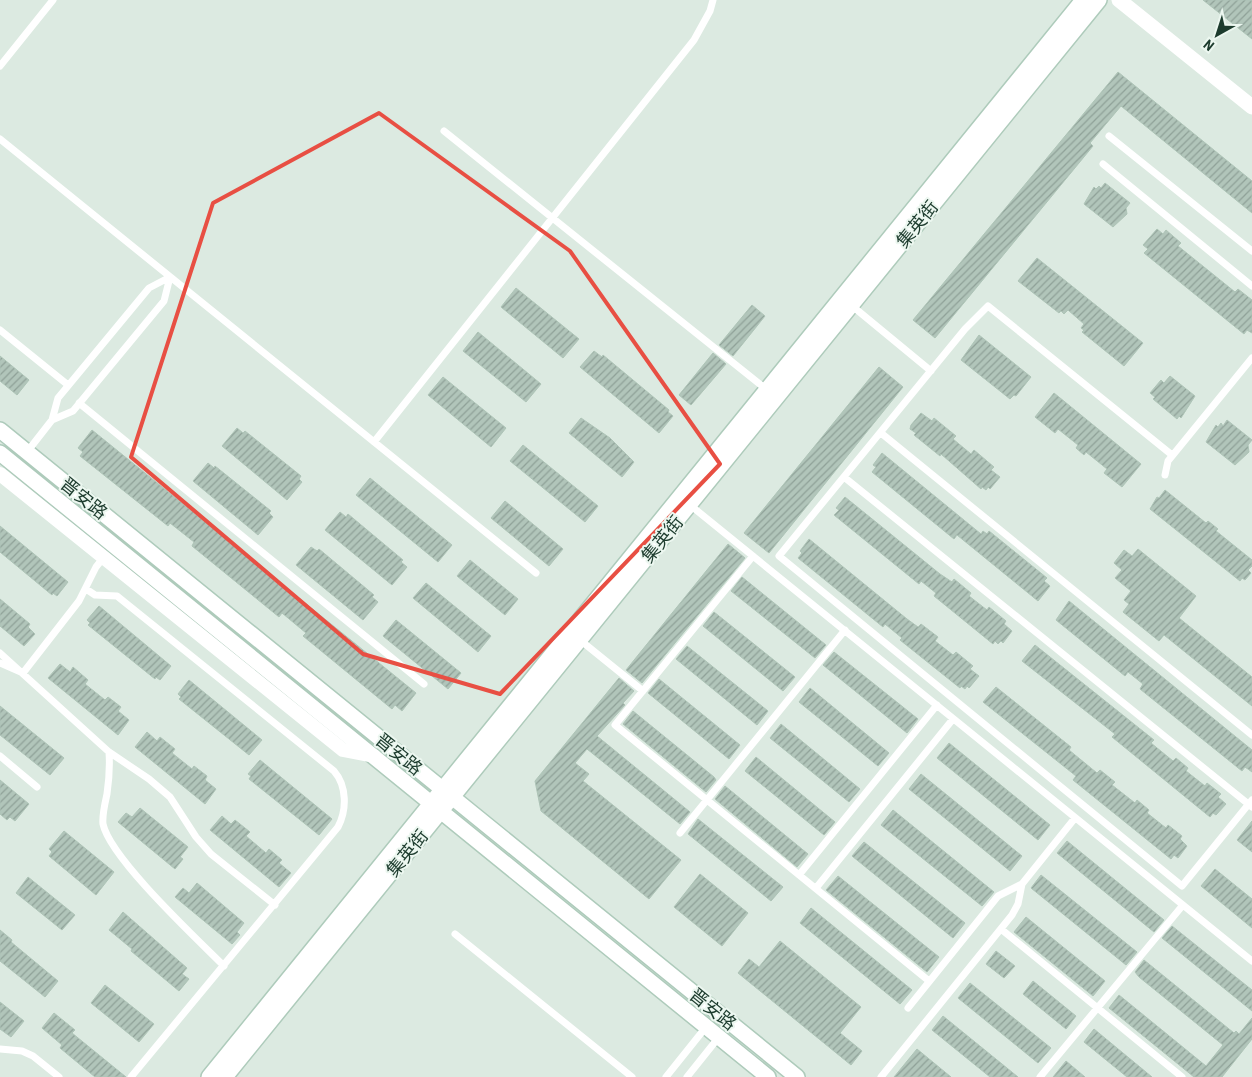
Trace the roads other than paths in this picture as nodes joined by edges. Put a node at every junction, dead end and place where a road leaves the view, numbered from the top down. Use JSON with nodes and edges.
{"nodes":[{"id":1,"x":53,"y":0,"type":"edge"},
{"id":2,"x":713,"y":0,"type":"edge"},
{"id":3,"x":1083,"y":0,"type":"edge"},
{"id":4,"x":1099,"y":0,"type":"edge"},
{"id":5,"x":1119,"y":0,"type":"edge"},
{"id":6,"x":1134,"y":0,"type":"edge"},
{"id":7,"x":0,"y":66,"type":"edge"},
{"id":8,"x":1252,"y":95,"type":"edge"},
{"id":9,"x":1252,"y":107,"type":"edge"},
{"id":10,"x":444,"y":131,"type":"dead end"},
{"id":11,"x":1109,"y":136,"type":"dead end"},
{"id":12,"x":0,"y":139,"type":"edge"},
{"id":13,"x":1103,"y":164,"type":"dead end"},
{"id":14,"x":553,"y":218,"type":"junction"},
{"id":15,"x":1252,"y":251,"type":"edge"},
{"id":16,"x":170,"y":277,"type":"junction"},
{"id":17,"x":1252,"y":286,"type":"edge"},
{"id":18,"x":851,"y":306,"type":"junction"},
{"id":19,"x":0,"y":330,"type":"edge"},
{"id":20,"x":1252,"y":358,"type":"edge"},
{"id":21,"x":931,"y":371,"type":"junction"},
{"id":22,"x":68,"y":385,"type":"junction"},
{"id":23,"x":766,"y":390,"type":"junction"},
{"id":24,"x":80,"y":403,"type":"junction"},
{"id":25,"x":52,"y":420,"type":"junction"},
{"id":26,"x":0,"y":430,"type":"edge"},
{"id":27,"x":881,"y":433,"type":"junction"},
{"id":28,"x":374,"y":442,"type":"junction"},
{"id":29,"x":27,"y":452,"type":"junction"},
{"id":30,"x":0,"y":453,"type":"edge"},
{"id":31,"x":1172,"y":455,"type":"junction"},
{"id":32,"x":0,"y":474,"type":"edge"},
{"id":33,"x":1164,"y":475,"type":"dead end"},
{"id":34,"x":844,"y":477,"type":"junction"},
{"id":35,"x":690,"y":505,"type":"junction"},
{"id":36,"x":753,"y":556,"type":"junction"},
{"id":37,"x":104,"y":558,"type":"junction"},
{"id":38,"x":536,"y":573,"type":"dead end"},
{"id":39,"x":86,"y":589,"type":"junction"},
{"id":40,"x":845,"y":630,"type":"junction"},
{"id":41,"x":580,"y":640,"type":"junction"},
{"id":42,"x":0,"y":653,"type":"edge"},
{"id":43,"x":0,"y":663,"type":"edge"},
{"id":44,"x":23,"y":672,"type":"junction"},
{"id":45,"x":424,"y":684,"type":"dead end"},
{"id":46,"x":643,"y":691,"type":"junction"},
{"id":47,"x":937,"y":705,"type":"junction"},
{"id":48,"x":954,"y":719,"type":"junction"},
{"id":49,"x":1252,"y":736,"type":"edge"},
{"id":50,"x":108,"y":752,"type":"junction"},
{"id":51,"x":0,"y":756,"type":"edge"},
{"id":52,"x":374,"y":756,"type":"junction"},
{"id":53,"x":38,"y":786,"type":"dead end"},
{"id":54,"x":447,"y":793,"type":"junction"},
{"id":55,"x":707,"y":800,"type":"junction"},
{"id":56,"x":1251,"y":804,"type":"edge"},
{"id":57,"x":436,"y":807,"type":"junction"},
{"id":58,"x":1076,"y":818,"type":"junction"},
{"id":59,"x":680,"y":833,"type":"dead end"},
{"id":60,"x":799,"y":874,"type":"junction"},
{"id":61,"x":1022,"y":884,"type":"junction"},
{"id":62,"x":816,"y":888,"type":"junction"},
{"id":63,"x":275,"y":905,"type":"junction"},
{"id":64,"x":1183,"y":905,"type":"junction"},
{"id":65,"x":1001,"y":929,"type":"junction"},
{"id":66,"x":455,"y":934,"type":"dead end"},
{"id":67,"x":1252,"y":961,"type":"edge"},
{"id":68,"x":224,"y":966,"type":"junction"},
{"id":69,"x":929,"y":981,"type":"junction"},
{"id":70,"x":1097,"y":1007,"type":"junction"},
{"id":71,"x":908,"y":1008,"type":"dead end"},
{"id":72,"x":706,"y":1027,"type":"junction"},
{"id":73,"x":719,"y":1037,"type":"junction"},
{"id":74,"x":0,"y":1049,"type":"edge"},
{"id":75,"x":58,"y":1077,"type":"edge"},
{"id":76,"x":131,"y":1077,"type":"edge"},
{"id":77,"x":209,"y":1077,"type":"edge"},
{"id":78,"x":225,"y":1077,"type":"edge"},
{"id":79,"x":632,"y":1077,"type":"edge"},
{"id":80,"x":666,"y":1077,"type":"edge"},
{"id":81,"x":687,"y":1077,"type":"edge"},
{"id":82,"x":768,"y":1077,"type":"edge"},
{"id":83,"x":797,"y":1077,"type":"edge"},
{"id":84,"x":881,"y":1077,"type":"edge"},
{"id":85,"x":1040,"y":1077,"type":"edge"},
{"id":86,"x":1182,"y":1077,"type":"edge"}],
"edges":[{"from":1,"to":7,"type":"lane"},
{"from":2,"to":14,"type":"lane"},
{"from":3,"to":23,"type":"main road","name":"集英街"},
{"from":4,"to":18,"type":"main road","name":"集英街"},
{"from":5,"to":9,"type":"main road"},
{"from":6,"to":8,"type":"main road"},
{"from":10,"to":14,"type":"lane"},
{"from":11,"to":15,"type":"lane"},
{"from":12,"to":16,"type":"lane"},
{"from":13,"to":17,"type":"lane"},
{"from":14,"to":23,"type":"lane"},
{"from":14,"to":28,"type":"lane"},
{"from":16,"to":22,"type":"lane"},
{"from":16,"to":24,"type":"lane"},
{"from":16,"to":28,"type":"lane"},
{"from":18,"to":21,"type":"lane"},
{"from":18,"to":35,"type":"main road","name":"集英街"},
{"from":19,"to":22,"type":"lane"},
{"from":20,"to":31,"type":"lane"},
{"from":21,"to":27,"type":"lane"},
{"from":21,"to":31,"type":"lane"},
{"from":22,"to":25,"type":"lane"},
{"from":23,"to":54,"type":"main road","name":"集英街"},
{"from":24,"to":25,"type":"lane"},
{"from":24,"to":45,"type":"lane"},
{"from":25,"to":29,"type":"lane"},
{"from":26,"to":29,"type":"main road","name":"晋安路"},
{"from":27,"to":34,"type":"lane"},
{"from":27,"to":49,"type":"lane"},
{"from":28,"to":38,"type":"lane"},
{"from":29,"to":54,"type":"main road","name":"晋安路"},
{"from":30,"to":52,"type":"main road","name":"晋安路"},
{"from":31,"to":33,"type":"lane"},
{"from":32,"to":37,"type":"street"},
{"from":34,"to":56,"type":"lane"},
{"from":34,"to":56,"type":"lane"},
{"from":35,"to":36,"type":"lane"},
{"from":35,"to":41,"type":"main road","name":"集英街"},
{"from":36,"to":40,"type":"lane"},
{"from":36,"to":46,"type":"lane"},
{"from":37,"to":39,"type":"lane"},
{"from":37,"to":52,"type":"street"},
{"from":39,"to":44,"type":"lane"},
{"from":39,"to":63,"type":"lane"},
{"from":40,"to":47,"type":"lane"},
{"from":40,"to":55,"type":"lane"},
{"from":41,"to":46,"type":"lane"},
{"from":41,"to":54,"type":"main road","name":"集英街"},
{"from":42,"to":44,"type":"lane"},
{"from":43,"to":44,"type":"lane"},
{"from":44,"to":50,"type":"lane"},
{"from":46,"to":55,"type":"lane"},
{"from":47,"to":48,"type":"lane"},
{"from":47,"to":60,"type":"lane"},
{"from":48,"to":58,"type":"lane"},
{"from":48,"to":62,"type":"lane"},
{"from":50,"to":63,"type":"lane"},
{"from":50,"to":68,"type":"lane"},
{"from":51,"to":53,"type":"lane"},
{"from":52,"to":57,"type":"main road","name":"晋安路"},
{"from":54,"to":57,"type":"main road","name":"集英街"},
{"from":54,"to":83,"type":"main road","name":"晋安路"},
{"from":55,"to":59,"type":"lane"},
{"from":55,"to":60,"type":"lane"},
{"from":57,"to":72,"type":"main road","name":"晋安路"},
{"from":57,"to":77,"type":"main road","name":"集英街"},
{"from":57,"to":78,"type":"main road","name":"集英街"},
{"from":58,"to":61,"type":"lane"},
{"from":58,"to":64,"type":"lane"},
{"from":60,"to":62,"type":"lane"},
{"from":61,"to":65,"type":"lane"},
{"from":61,"to":69,"type":"lane"},
{"from":62,"to":69,"type":"lane"},
{"from":63,"to":68,"type":"lane"},
{"from":64,"to":67,"type":"lane"},
{"from":64,"to":70,"type":"lane"},
{"from":65,"to":70,"type":"lane"},
{"from":65,"to":84,"type":"lane"},
{"from":66,"to":79,"type":"lane"},
{"from":68,"to":76,"type":"lane"},
{"from":69,"to":71,"type":"lane"},
{"from":70,"to":85,"type":"lane"},
{"from":70,"to":86,"type":"lane"},
{"from":72,"to":73,"type":"main road","name":"晋安路"},
{"from":72,"to":80,"type":"lane"},
{"from":73,"to":81,"type":"lane"},
{"from":73,"to":82,"type":"main road","name":"晋安路"},
{"from":74,"to":75,"type":"lane"}]}
